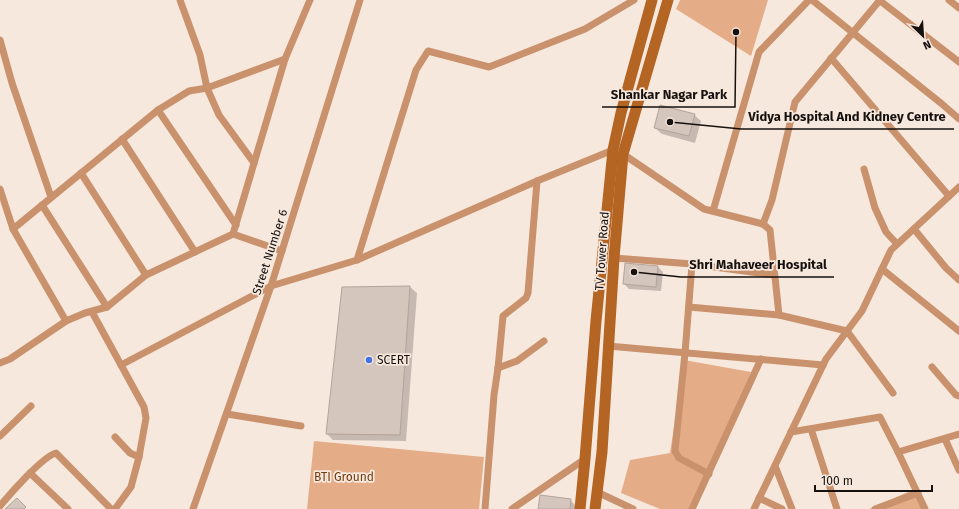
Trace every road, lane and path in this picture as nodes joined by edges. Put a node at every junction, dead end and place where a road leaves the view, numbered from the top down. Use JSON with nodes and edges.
{"nodes":[{"id":1,"x":180,"y":0,"type":"edge"},
{"id":2,"x":310,"y":0,"type":"edge"},
{"id":3,"x":360,"y":0,"type":"edge"},
{"id":4,"x":634,"y":0,"type":"edge"},
{"id":5,"x":652,"y":0,"type":"edge"},
{"id":6,"x":668,"y":0,"type":"edge"},
{"id":7,"x":809,"y":0,"type":"edge"},
{"id":8,"x":812,"y":0,"type":"edge"},
{"id":9,"x":879,"y":0,"type":"edge"},
{"id":10,"x":949,"y":0,"type":"edge"},
{"id":11,"x":959,"y":8,"type":"edge"},
{"id":12,"x":852,"y":33,"type":"junction"},
{"id":13,"x":0,"y":40,"type":"edge"},
{"id":14,"x":831,"y":58,"type":"junction"},
{"id":15,"x":285,"y":59,"type":"junction"},
{"id":16,"x":959,"y":62,"type":"edge"},
{"id":17,"x":207,"y":88,"type":"junction"},
{"id":18,"x":158,"y":110,"type":"junction"},
{"id":19,"x":959,"y":119,"type":"edge"},
{"id":20,"x":122,"y":139,"type":"junction"},
{"id":21,"x":618,"y":152,"type":"junction"},
{"id":22,"x":254,"y":163,"type":"junction"},
{"id":23,"x":864,"y":169,"type":"dead end"},
{"id":24,"x":81,"y":173,"type":"junction"},
{"id":25,"x":537,"y":181,"type":"junction"},
{"id":26,"x":959,"y":187,"type":"edge"},
{"id":27,"x":0,"y":189,"type":"edge"},
{"id":28,"x":949,"y":196,"type":"junction"},
{"id":29,"x":51,"y":198,"type":"junction"},
{"id":30,"x":2,"y":202,"type":"edge"},
{"id":31,"x":42,"y":205,"type":"junction"},
{"id":32,"x":713,"y":211,"type":"junction"},
{"id":33,"x":763,"y":224,"type":"junction"},
{"id":34,"x":236,"y":225,"type":"junction"},
{"id":35,"x":13,"y":229,"type":"junction"},
{"id":36,"x":914,"y":229,"type":"junction"},
{"id":37,"x":233,"y":234,"type":"junction"},
{"id":38,"x":897,"y":244,"type":"junction"},
{"id":39,"x":282,"y":251,"type":"junction"},
{"id":40,"x":195,"y":252,"type":"junction"},
{"id":41,"x":614,"y":258,"type":"junction"},
{"id":42,"x":357,"y":260,"type":"junction"},
{"id":43,"x":692,"y":264,"type":"junction"},
{"id":44,"x":882,"y":270,"type":"junction"},
{"id":45,"x":146,"y":275,"type":"junction"},
{"id":46,"x":774,"y":275,"type":"junction"},
{"id":47,"x":959,"y":280,"type":"edge"},
{"id":48,"x":271,"y":286,"type":"junction"},
{"id":49,"x":689,"y":306,"type":"junction"},
{"id":50,"x":107,"y":307,"type":"junction"},
{"id":51,"x":92,"y":312,"type":"junction"},
{"id":52,"x":779,"y":315,"type":"junction"},
{"id":53,"x":66,"y":321,"type":"junction"},
{"id":54,"x":959,"y":330,"type":"edge"},
{"id":55,"x":847,"y":331,"type":"junction"},
{"id":56,"x":544,"y":341,"type":"dead end"},
{"id":57,"x":608,"y":346,"type":"junction"},
{"id":58,"x":685,"y":353,"type":"junction"},
{"id":59,"x":1,"y":360,"type":"edge"},
{"id":60,"x":761,"y":360,"type":"junction"},
{"id":61,"x":121,"y":364,"type":"junction"},
{"id":62,"x":823,"y":365,"type":"junction"},
{"id":63,"x":932,"y":367,"type":"dead end"},
{"id":64,"x":498,"y":368,"type":"junction"},
{"id":65,"x":893,"y":393,"type":"dead end"},
{"id":66,"x":959,"y":396,"type":"edge"},
{"id":67,"x":31,"y":406,"type":"dead end"},
{"id":68,"x":227,"y":414,"type":"junction"},
{"id":69,"x":301,"y":426,"type":"dead end"},
{"id":70,"x":3,"y":428,"type":"edge"},
{"id":71,"x":811,"y":429,"type":"junction"},
{"id":72,"x":791,"y":432,"type":"junction"},
{"id":73,"x":959,"y":434,"type":"edge"},
{"id":74,"x":0,"y":436,"type":"edge"},
{"id":75,"x":115,"y":437,"type":"dead end"},
{"id":76,"x":945,"y":439,"type":"junction"},
{"id":77,"x":898,"y":452,"type":"junction"},
{"id":78,"x":139,"y":457,"type":"junction"},
{"id":79,"x":585,"y":458,"type":"junction"},
{"id":80,"x":775,"y":466,"type":"junction"},
{"id":81,"x":959,"y":470,"type":"edge"},
{"id":82,"x":30,"y":473,"type":"junction"},
{"id":83,"x":709,"y":474,"type":"junction"},
{"id":84,"x":597,"y":492,"type":"junction"},
{"id":85,"x":918,"y":493,"type":"junction"},
{"id":86,"x":759,"y":498,"type":"junction"},
{"id":87,"x":0,"y":506,"type":"edge"},
{"id":88,"x":68,"y":509,"type":"edge"},
{"id":89,"x":111,"y":509,"type":"edge"},
{"id":90,"x":115,"y":509,"type":"edge"},
{"id":91,"x":193,"y":509,"type":"edge"},
{"id":92,"x":485,"y":509,"type":"edge"},
{"id":93,"x":512,"y":509,"type":"edge"},
{"id":94,"x":580,"y":509,"type":"edge"},
{"id":95,"x":595,"y":509,"type":"edge"},
{"id":96,"x":632,"y":509,"type":"edge"},
{"id":97,"x":692,"y":509,"type":"edge"},
{"id":98,"x":754,"y":509,"type":"edge"},
{"id":99,"x":782,"y":509,"type":"edge"},
{"id":100,"x":792,"y":509,"type":"edge"},
{"id":101,"x":837,"y":509,"type":"edge"},
{"id":102,"x":874,"y":509,"type":"edge"},
{"id":103,"x":925,"y":509,"type":"edge"}],
"edges":[{"from":1,"to":17,"type":"street"},
{"from":2,"to":15,"type":"street"},
{"from":3,"to":39,"type":"street","name":"Street Number 6"},
{"from":4,"to":42,"type":"street"},
{"from":5,"to":21,"type":"main road","name":"TV Tower Road"},
{"from":6,"to":21,"type":"main road","name":"TV Tower Road"},
{"from":7,"to":32,"type":"street"},
{"from":8,"to":12,"type":"street"},
{"from":9,"to":12,"type":"street"},
{"from":9,"to":16,"type":"street"},
{"from":10,"to":11,"type":"street"},
{"from":12,"to":14,"type":"street"},
{"from":12,"to":19,"type":"street"},
{"from":13,"to":29,"type":"street"},
{"from":14,"to":28,"type":"street"},
{"from":14,"to":33,"type":"street"},
{"from":15,"to":17,"type":"street"},
{"from":15,"to":22,"type":"street"},
{"from":17,"to":18,"type":"street"},
{"from":17,"to":22,"type":"street"},
{"from":18,"to":20,"type":"street"},
{"from":18,"to":34,"type":"street"},
{"from":20,"to":24,"type":"street"},
{"from":20,"to":40,"type":"street"},
{"from":21,"to":25,"type":"street"},
{"from":21,"to":32,"type":"street"},
{"from":21,"to":41,"type":"main road","name":"TV Tower Road"},
{"from":21,"to":79,"type":"main road","name":"TV Tower Road"},
{"from":22,"to":34,"type":"street"},
{"from":23,"to":38,"type":"street"},
{"from":24,"to":29,"type":"street"},
{"from":24,"to":45,"type":"street"},
{"from":25,"to":42,"type":"street"},
{"from":25,"to":64,"type":"street"},
{"from":26,"to":28,"type":"street"},
{"from":27,"to":30,"type":"street"},
{"from":28,"to":36,"type":"street"},
{"from":29,"to":31,"type":"street"},
{"from":30,"to":35,"type":"street"},
{"from":31,"to":35,"type":"street"},
{"from":31,"to":50,"type":"street"},
{"from":32,"to":33,"type":"street"},
{"from":33,"to":46,"type":"street"},
{"from":34,"to":37,"type":"street"},
{"from":35,"to":53,"type":"street"},
{"from":36,"to":38,"type":"street"},
{"from":36,"to":47,"type":"street"},
{"from":37,"to":39,"type":"street"},
{"from":37,"to":40,"type":"street"},
{"from":38,"to":44,"type":"street"},
{"from":39,"to":48,"type":"street","name":"Street Number 6"},
{"from":40,"to":45,"type":"street"},
{"from":41,"to":43,"type":"street"},
{"from":41,"to":57,"type":"main road","name":"TV Tower Road"},
{"from":42,"to":48,"type":"street"},
{"from":43,"to":46,"type":"street"},
{"from":43,"to":49,"type":"street"},
{"from":44,"to":54,"type":"street"},
{"from":44,"to":55,"type":"street"},
{"from":45,"to":50,"type":"street"},
{"from":46,"to":52,"type":"street"},
{"from":48,"to":61,"type":"street"},
{"from":48,"to":68,"type":"street","name":"Street Number 6"},
{"from":49,"to":52,"type":"street"},
{"from":49,"to":58,"type":"street"},
{"from":50,"to":51,"type":"street"},
{"from":51,"to":53,"type":"street"},
{"from":51,"to":61,"type":"street"},
{"from":52,"to":55,"type":"street"},
{"from":53,"to":59,"type":"street"},
{"from":55,"to":62,"type":"street"},
{"from":55,"to":65,"type":"street"},
{"from":56,"to":64,"type":"street"},
{"from":57,"to":58,"type":"street"},
{"from":57,"to":84,"type":"main road","name":"TV Tower Road"},
{"from":58,"to":60,"type":"street"},
{"from":58,"to":83,"type":"street"},
{"from":60,"to":62,"type":"street"},
{"from":60,"to":83,"type":"street"},
{"from":61,"to":78,"type":"street"},
{"from":62,"to":72,"type":"street"},
{"from":63,"to":66,"type":"street"},
{"from":64,"to":92,"type":"street"},
{"from":67,"to":70,"type":"street"},
{"from":68,"to":69,"type":"street"},
{"from":68,"to":91,"type":"street","name":"Street Number 6"},
{"from":70,"to":74,"type":"street"},
{"from":71,"to":72,"type":"street"},
{"from":71,"to":77,"type":"street"},
{"from":71,"to":101,"type":"street"},
{"from":72,"to":80,"type":"street"},
{"from":73,"to":76,"type":"street"},
{"from":75,"to":78,"type":"street"},
{"from":76,"to":77,"type":"street"},
{"from":76,"to":81,"type":"street"},
{"from":77,"to":85,"type":"street"},
{"from":78,"to":90,"type":"street"},
{"from":79,"to":93,"type":"street"},
{"from":79,"to":94,"type":"main road","name":"TV Tower Road"},
{"from":80,"to":86,"type":"street"},
{"from":80,"to":100,"type":"street"},
{"from":82,"to":87,"type":"street"},
{"from":82,"to":88,"type":"street"},
{"from":82,"to":89,"type":"street"},
{"from":83,"to":97,"type":"street"},
{"from":84,"to":95,"type":"main road","name":"TV Tower Road"},
{"from":84,"to":96,"type":"street"},
{"from":85,"to":102,"type":"street"},
{"from":85,"to":103,"type":"street"},
{"from":86,"to":98,"type":"street"},
{"from":86,"to":99,"type":"street"}]}
